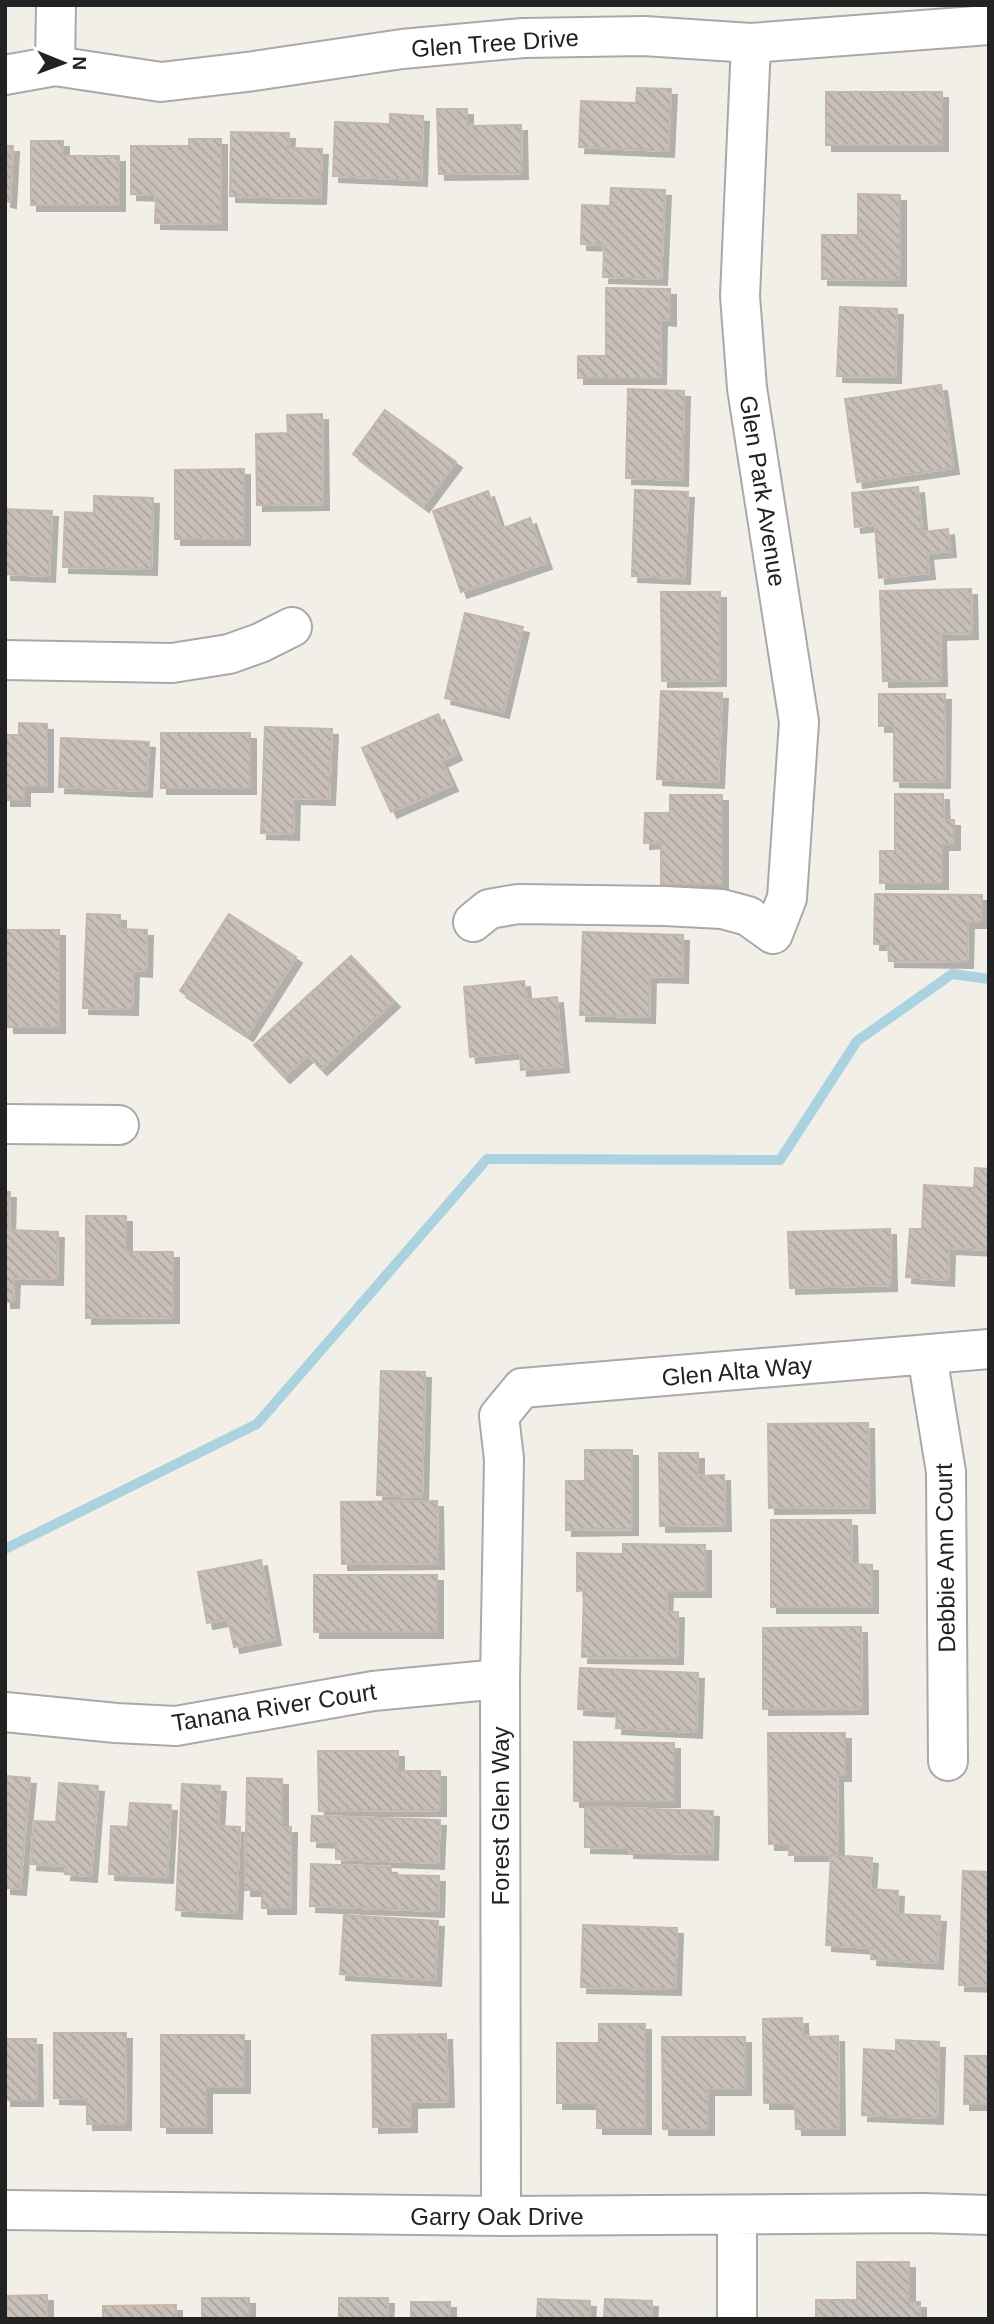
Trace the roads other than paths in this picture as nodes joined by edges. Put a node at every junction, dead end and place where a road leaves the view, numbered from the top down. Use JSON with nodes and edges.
{"nodes":[{"id":1,"x":56,"y":5,"type":"edge"},
{"id":2,"x":989,"y":25,"type":"edge"},
{"id":3,"x":751,"y":43,"type":"junction"},
{"id":4,"x":55,"y":66,"type":"junction"},
{"id":5,"x":5,"y":75,"type":"edge"},
{"id":6,"x":292,"y":627,"type":"dead end"},
{"id":7,"x":5,"y":660,"type":"edge"},
{"id":8,"x":473,"y":922,"type":"dead end"},
{"id":9,"x":5,"y":1124,"type":"edge"},
{"id":10,"x":119,"y":1125,"type":"dead end"},
{"id":11,"x":989,"y":1349,"type":"edge"},
{"id":12,"x":928,"y":1355,"type":"junction"},
{"id":13,"x":499,"y":1416,"type":"joint"},
{"id":14,"x":500,"y":1679,"type":"junction"},
{"id":15,"x":5,"y":1712,"type":"edge"},
{"id":16,"x":948,"y":1761,"type":"dead end"},
{"id":17,"x":5,"y":2210,"type":"edge"},
{"id":18,"x":989,"y":2215,"type":"edge"},
{"id":19,"x":501,"y":2216,"type":"junction"},
{"id":20,"x":737,"y":2216,"type":"junction"},
{"id":21,"x":737,"y":2319,"type":"edge"}],
"edges":[{"from":1,"to":4,"type":"street"},
{"from":2,"to":3,"type":"street","name":"Glen Tree Drive"},
{"from":3,"to":4,"type":"street","name":"Glen Tree Drive"},
{"from":3,"to":8,"type":"street","name":"Glen Park Avenue"},
{"from":4,"to":5,"type":"street","name":"Glen Tree Drive"},
{"from":6,"to":7,"type":"street"},
{"from":9,"to":10,"type":"street"},
{"from":11,"to":12,"type":"street","name":"Glen Alta Way"},
{"from":12,"to":13,"type":"street","name":"Glen Alta Way"},
{"from":12,"to":16,"type":"street","name":"Debbie Ann Court"},
{"from":13,"to":14,"type":"street","name":"Forest Glen Way"},
{"from":14,"to":15,"type":"street","name":"Tanana River Court"},
{"from":14,"to":19,"type":"street","name":"Forest Glen Way"},
{"from":17,"to":19,"type":"street","name":"Garry Oak Drive"},
{"from":18,"to":20,"type":"street","name":"Garry Oak Drive"},
{"from":19,"to":20,"type":"street","name":"Garry Oak Drive"},
{"from":20,"to":21,"type":"street"}]}
